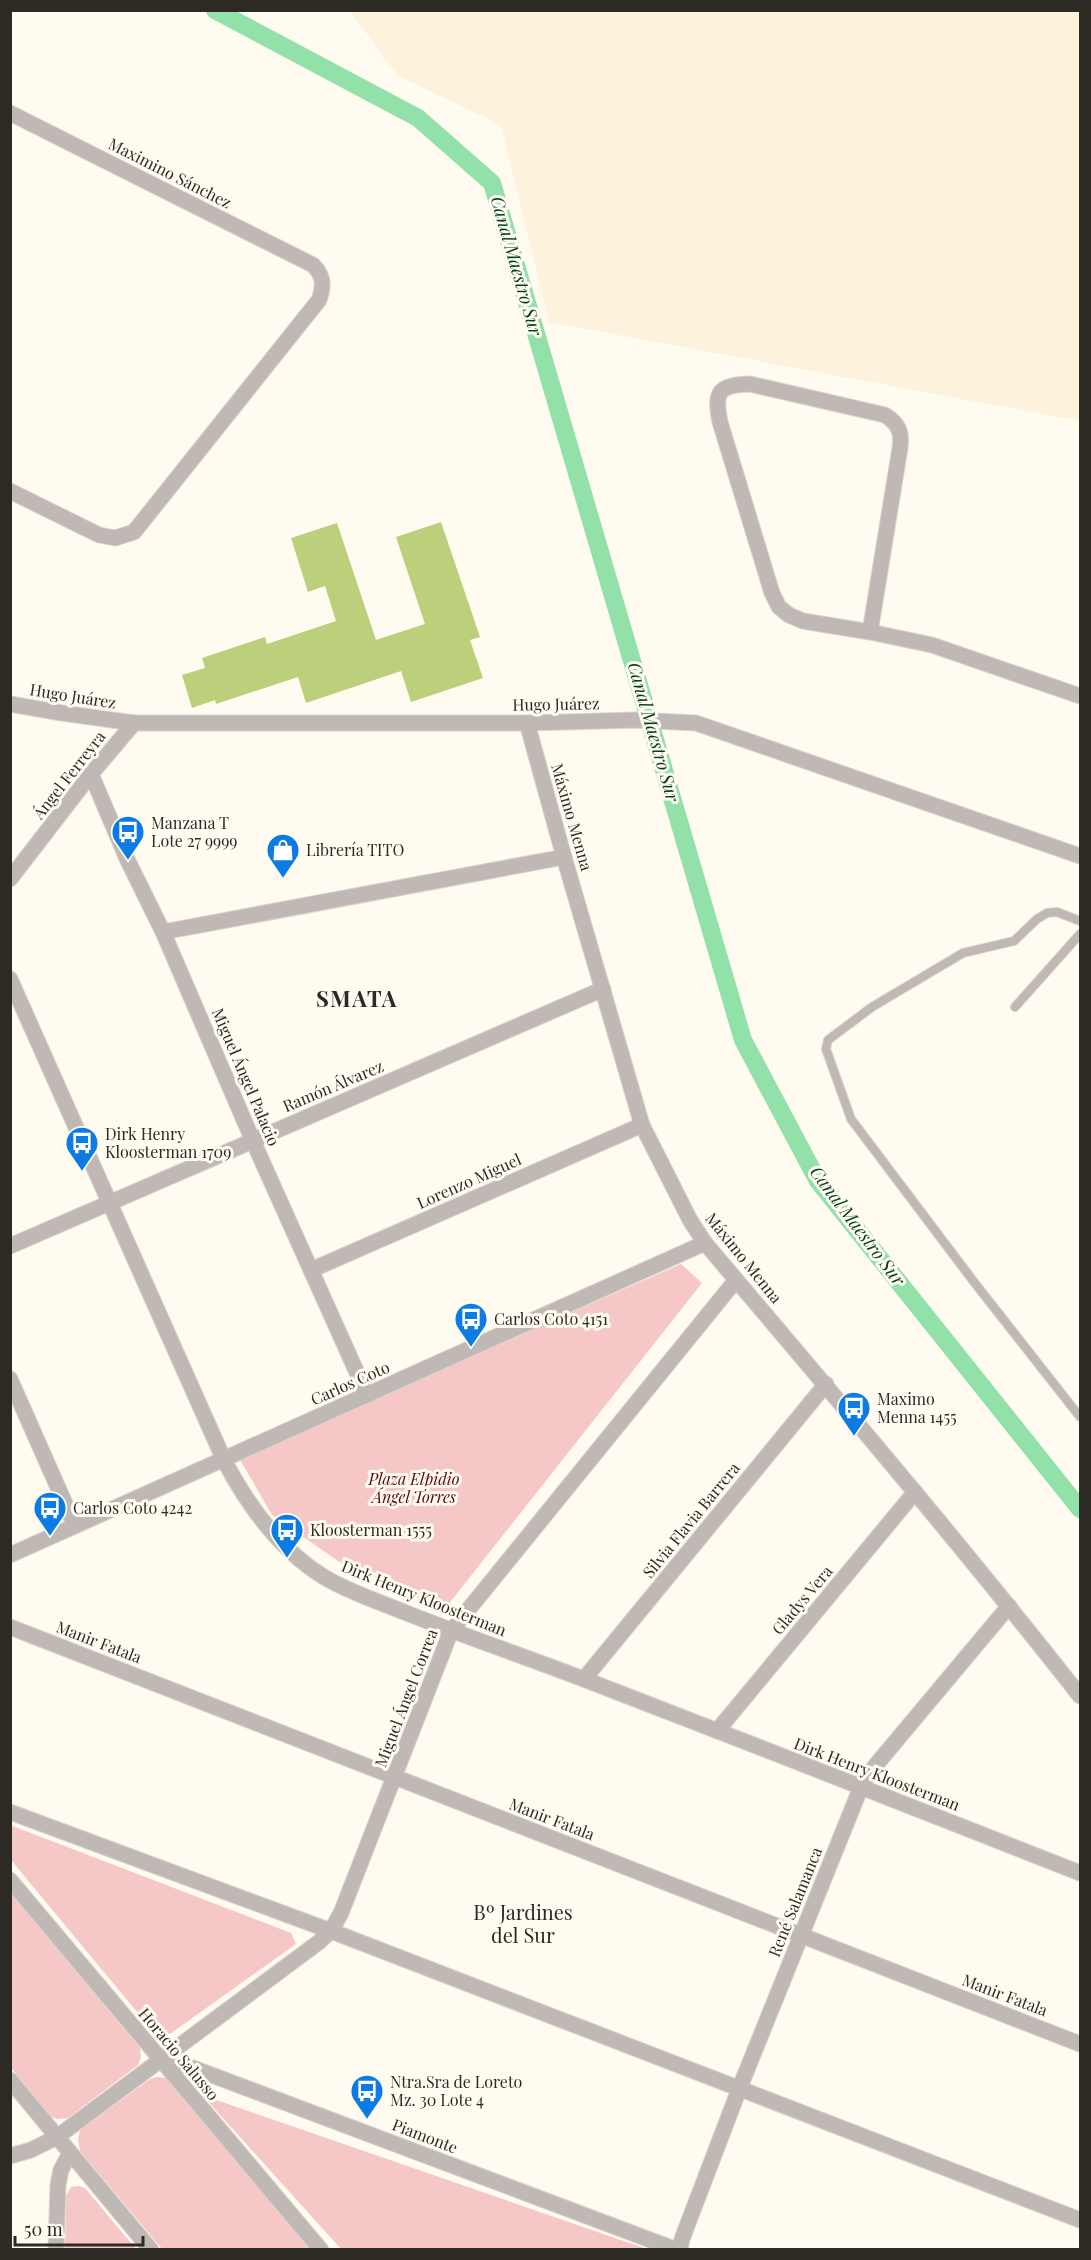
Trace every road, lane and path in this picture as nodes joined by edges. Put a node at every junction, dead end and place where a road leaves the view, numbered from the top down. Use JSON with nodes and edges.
{"nodes":[{"id":1,"x":10,"y":113,"type":"edge"},
{"id":2,"x":10,"y":491,"type":"edge"},
{"id":3,"x":870,"y":632,"type":"junction"},
{"id":4,"x":1080,"y":696,"type":"edge"},
{"id":5,"x":10,"y":704,"type":"edge"},
{"id":6,"x":134,"y":723,"type":"junction"},
{"id":7,"x":527,"y":723,"type":"junction"},
{"id":8,"x":91,"y":774,"type":"junction"},
{"id":9,"x":564,"y":856,"type":"junction"},
{"id":10,"x":1080,"y":856,"type":"edge"},
{"id":11,"x":10,"y":879,"type":"edge"},
{"id":12,"x":1080,"y":921,"type":"edge"},
{"id":13,"x":163,"y":932,"type":"junction"},
{"id":14,"x":1080,"y":934,"type":"edge"},
{"id":15,"x":10,"y":979,"type":"edge"},
{"id":16,"x":603,"y":989,"type":"junction"},
{"id":17,"x":1015,"y":1007,"type":"dead end"},
{"id":18,"x":642,"y":1125,"type":"junction"},
{"id":19,"x":253,"y":1141,"type":"junction"},
{"id":20,"x":109,"y":1203,"type":"junction"},
{"id":21,"x":705,"y":1243,"type":"junction"},
{"id":22,"x":10,"y":1246,"type":"edge"},
{"id":23,"x":311,"y":1270,"type":"junction"},
{"id":24,"x":736,"y":1280,"type":"junction"},
{"id":25,"x":10,"y":1379,"type":"edge"},
{"id":26,"x":826,"y":1384,"type":"junction"},
{"id":27,"x":368,"y":1395,"type":"junction"},
{"id":28,"x":1080,"y":1417,"type":"edge"},
{"id":29,"x":224,"y":1460,"type":"junction"},
{"id":30,"x":915,"y":1492,"type":"junction"},
{"id":31,"x":75,"y":1526,"type":"junction"},
{"id":32,"x":10,"y":1555,"type":"edge"},
{"id":33,"x":1009,"y":1606,"type":"junction"},
{"id":34,"x":10,"y":1627,"type":"edge"},
{"id":35,"x":451,"y":1631,"type":"junction"},
{"id":36,"x":584,"y":1679,"type":"junction"},
{"id":37,"x":1080,"y":1696,"type":"edge"},
{"id":38,"x":717,"y":1731,"type":"junction"},
{"id":39,"x":395,"y":1778,"type":"junction"},
{"id":40,"x":861,"y":1787,"type":"junction"},
{"id":41,"x":10,"y":1812,"type":"edge"},
{"id":42,"x":1080,"y":1873,"type":"edge"},
{"id":43,"x":10,"y":1880,"type":"edge"},
{"id":44,"x":331,"y":1931,"type":"junction"},
{"id":45,"x":801,"y":1935,"type":"junction"},
{"id":46,"x":1080,"y":2044,"type":"edge"},
{"id":47,"x":160,"y":2059,"type":"junction"},
{"id":48,"x":10,"y":2080,"type":"edge"},
{"id":49,"x":740,"y":2087,"type":"junction"},
{"id":50,"x":57,"y":2137,"type":"junction"},
{"id":51,"x":70,"y":2153,"type":"junction"},
{"id":52,"x":10,"y":2156,"type":"edge"},
{"id":53,"x":1080,"y":2220,"type":"edge"},
{"id":54,"x":56,"y":2250,"type":"edge"},
{"id":55,"x":151,"y":2250,"type":"edge"},
{"id":56,"x":321,"y":2250,"type":"edge"},
{"id":57,"x":678,"y":2250,"type":"edge"}],
"edges":[{"from":1,"to":2,"type":"street","name":"Maximino Sánchez"},
{"from":3,"to":3,"type":"street"},
{"from":3,"to":4,"type":"street"},
{"from":5,"to":6,"type":"street","name":"Hugo Juárez"},
{"from":6,"to":7,"type":"street","name":"Hugo Juárez"},
{"from":6,"to":8,"type":"street","name":"Ángel Ferreyra"},
{"from":7,"to":9,"type":"street","name":"Máximo Menna"},
{"from":7,"to":10,"type":"street","name":"Hugo Juárez"},
{"from":8,"to":11,"type":"street","name":"Ángel Ferreyra"},
{"from":8,"to":13,"type":"street","name":"Miguel Ángel Palacio"},
{"from":9,"to":13,"type":"street"},
{"from":9,"to":16,"type":"street","name":"Máximo Menna"},
{"from":12,"to":28,"type":"lane"},
{"from":13,"to":19,"type":"street","name":"Miguel Ángel Palacio"},
{"from":14,"to":17,"type":"lane"},
{"from":15,"to":20,"type":"street","name":"Dirk Henry Kloosterman"},
{"from":16,"to":18,"type":"street","name":"Máximo Menna"},
{"from":16,"to":19,"type":"street","name":"Ramón Álvarez"},
{"from":18,"to":21,"type":"street","name":"Máximo Menna"},
{"from":18,"to":23,"type":"street","name":"Lorenzo Miguel"},
{"from":19,"to":20,"type":"street","name":"Ramón Álvarez"},
{"from":19,"to":23,"type":"street","name":"Miguel Ángel Palacio"},
{"from":20,"to":22,"type":"street","name":"Ramón Álvarez"},
{"from":20,"to":29,"type":"street","name":"Dirk Henry Kloosterman"},
{"from":21,"to":24,"type":"street","name":"Máximo Menna"},
{"from":21,"to":27,"type":"street","name":"Carlos Coto"},
{"from":23,"to":27,"type":"street","name":"Miguel Ángel Palacio"},
{"from":24,"to":26,"type":"street","name":"Máximo Menna"},
{"from":24,"to":35,"type":"street","name":"Miguel Ángel Correa"},
{"from":25,"to":31,"type":"street"},
{"from":26,"to":30,"type":"street","name":"Máximo Menna"},
{"from":26,"to":36,"type":"street","name":"Silvia Flavia Barrera"},
{"from":27,"to":29,"type":"street","name":"Carlos Coto"},
{"from":29,"to":31,"type":"street","name":"Carlos Coto"},
{"from":29,"to":35,"type":"street","name":"Dirk Henry Kloosterman"},
{"from":30,"to":33,"type":"street","name":"Máximo Menna"},
{"from":30,"to":38,"type":"street","name":"Gladys Vera"},
{"from":31,"to":32,"type":"street","name":"Carlos Coto"},
{"from":33,"to":37,"type":"street","name":"Máximo Menna"},
{"from":33,"to":40,"type":"street","name":"René Salamanca"},
{"from":34,"to":39,"type":"street","name":"Manir Fatala"},
{"from":35,"to":36,"type":"street","name":"Dirk Henry Kloosterman"},
{"from":35,"to":39,"type":"street","name":"Miguel Ángel Correa"},
{"from":36,"to":38,"type":"street","name":"Dirk Henry Kloosterman"},
{"from":38,"to":40,"type":"street","name":"Dirk Henry Kloosterman"},
{"from":39,"to":44,"type":"street","name":"Miguel Ángel Correa"},
{"from":39,"to":45,"type":"street","name":"Manir Fatala"},
{"from":40,"to":42,"type":"street","name":"Dirk Henry Kloosterman"},
{"from":40,"to":45,"type":"street","name":"René Salamanca"},
{"from":41,"to":44,"type":"street"},
{"from":43,"to":47,"type":"street","name":"Horacio Salusso"},
{"from":44,"to":47,"type":"street","name":"Miguel Ángel Correa"},
{"from":44,"to":49,"type":"street"},
{"from":45,"to":46,"type":"street","name":"Manir Fatala"},
{"from":45,"to":49,"type":"street","name":"René Salamanca"},
{"from":47,"to":50,"type":"street","name":"Miguel Ángel Correa"},
{"from":47,"to":56,"type":"street","name":"Horacio Salusso"},
{"from":47,"to":57,"type":"street","name":"Piamonte"},
{"from":48,"to":50,"type":"street"},
{"from":49,"to":53,"type":"street"},
{"from":49,"to":57,"type":"street","name":"René Salamanca"},
{"from":50,"to":51,"type":"street"},
{"from":50,"to":52,"type":"street","name":"Miguel Ángel Correa"},
{"from":51,"to":54,"type":"street"},
{"from":51,"to":55,"type":"street"}]}
